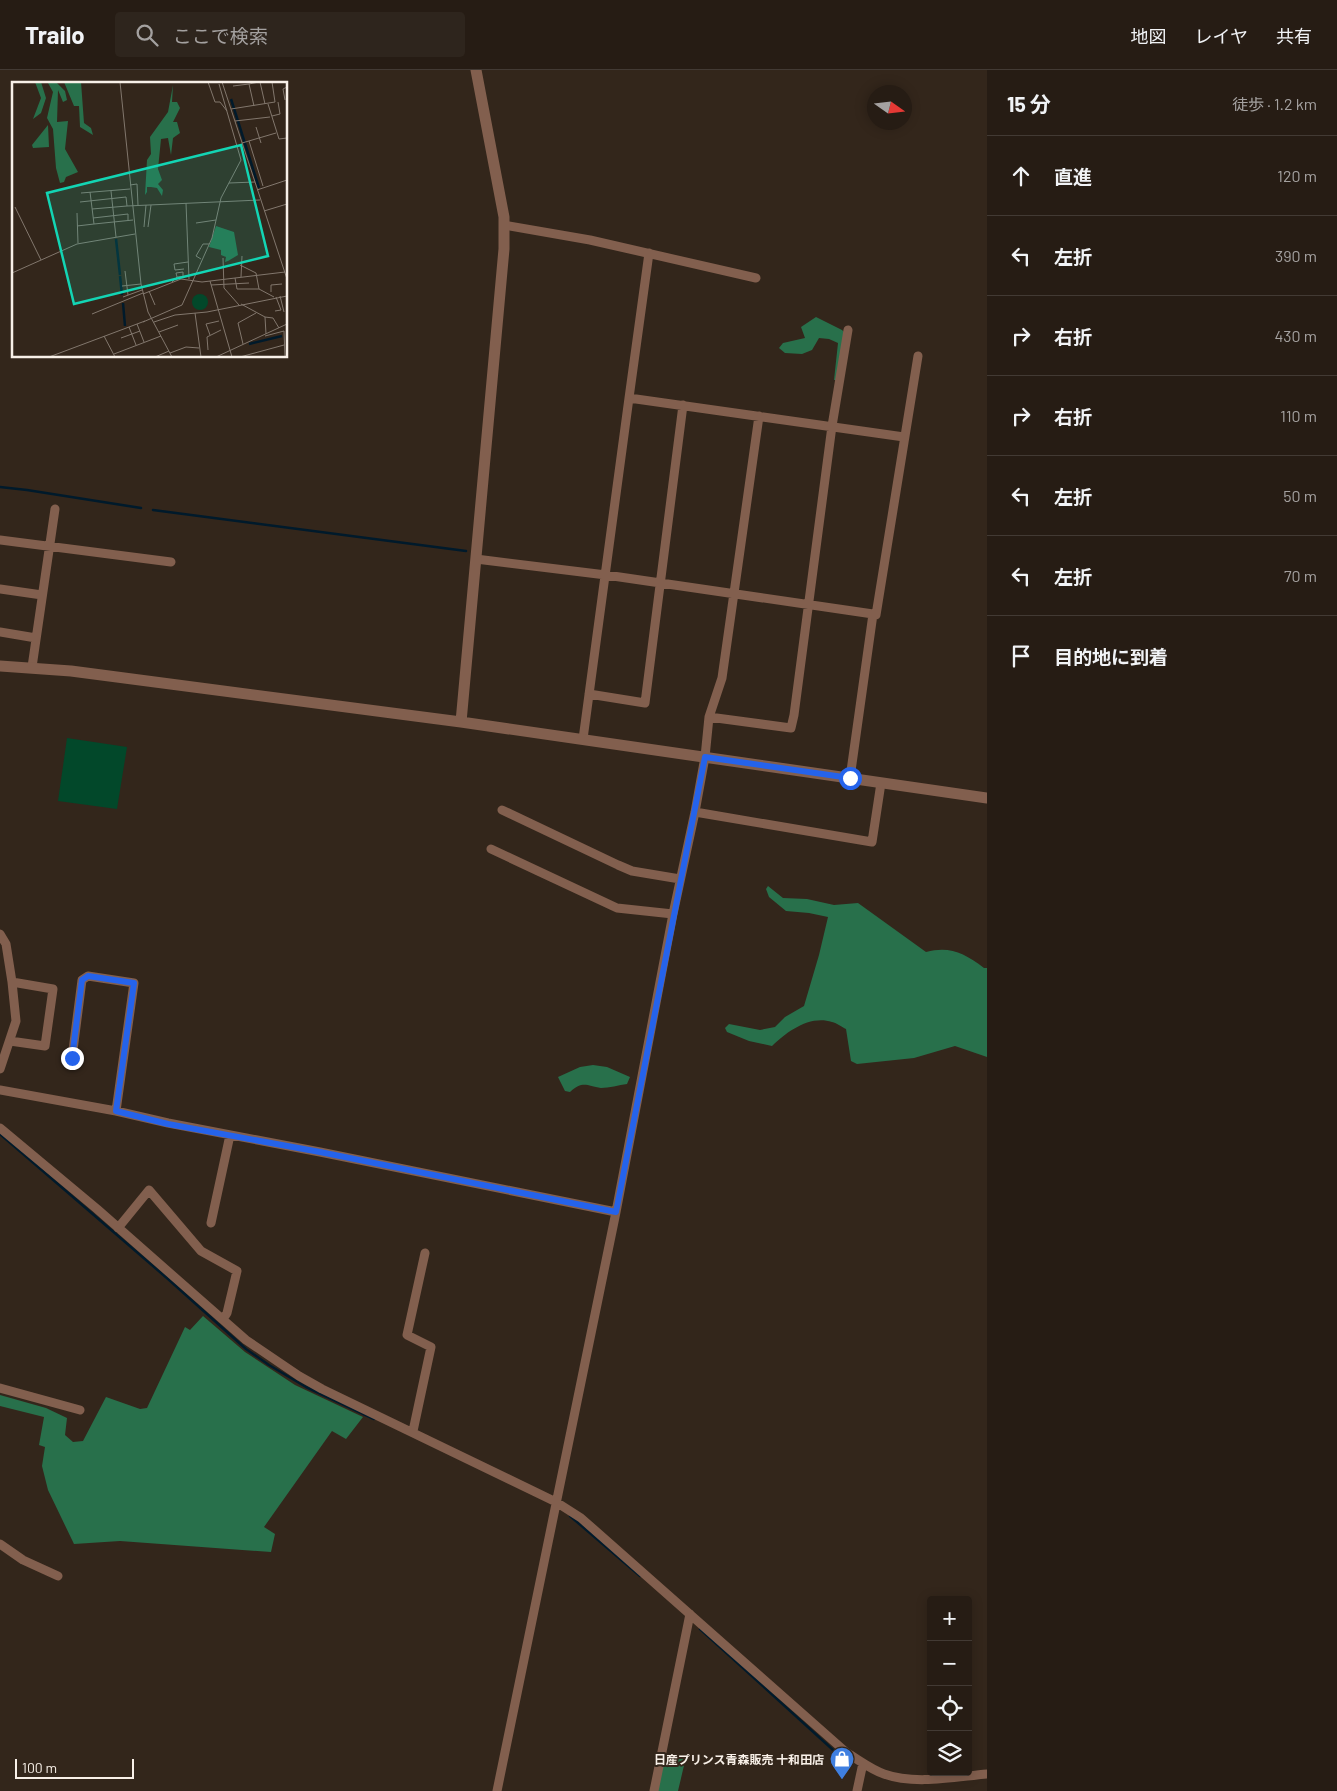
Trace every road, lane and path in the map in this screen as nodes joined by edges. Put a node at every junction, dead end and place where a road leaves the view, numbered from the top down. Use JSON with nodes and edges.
{"nodes":[{"id":1,"x":476,"y":70,"type":"edge"},
{"id":2,"x":504,"y":225,"type":"junction"},
{"id":3,"x":649,"y":253,"type":"junction"},
{"id":4,"x":756,"y":278,"type":"dead end"},
{"id":5,"x":848,"y":330,"type":"dead end"},
{"id":6,"x":918,"y":356,"type":"dead end"},
{"id":7,"x":629,"y":398,"type":"junction"},
{"id":8,"x":683,"y":405,"type":"junction"},
{"id":9,"x":759,"y":416,"type":"junction"},
{"id":10,"x":832,"y":426,"type":"junction"},
{"id":11,"x":904,"y":436,"type":"junction"},
{"id":12,"x":55,"y":509,"type":"dead end"},
{"id":13,"x":0,"y":540,"type":"edge"},
{"id":14,"x":49,"y":547,"type":"junction"},
{"id":15,"x":476,"y":558,"type":"junction"},
{"id":16,"x":171,"y":562,"type":"dead end"},
{"id":17,"x":606,"y":575,"type":"junction"},
{"id":18,"x":659,"y":583,"type":"junction"},
{"id":19,"x":0,"y":589,"type":"edge"},
{"id":20,"x":734,"y":594,"type":"junction"},
{"id":21,"x":42,"y":595,"type":"junction"},
{"id":22,"x":808,"y":604,"type":"junction"},
{"id":23,"x":873,"y":614,"type":"junction"},
{"id":24,"x":0,"y":632,"type":"edge"},
{"id":25,"x":36,"y":638,"type":"junction"},
{"id":26,"x":0,"y":666,"type":"edge"},
{"id":27,"x":32,"y":667,"type":"junction"},
{"id":28,"x":589,"y":694,"type":"junction"},
{"id":29,"x":709,"y":717,"type":"junction"},
{"id":30,"x":461,"y":722,"type":"junction"},
{"id":31,"x":583,"y":739,"type":"junction"},
{"id":32,"x":705,"y":757,"type":"junction"},
{"id":33,"x":850,"y":778,"type":"junction"},
{"id":34,"x":881,"y":783,"type":"junction"},
{"id":35,"x":987,"y":798,"type":"edge"},
{"id":36,"x":502,"y":810,"type":"dead end"},
{"id":37,"x":695,"y":812,"type":"junction"},
{"id":38,"x":491,"y":849,"type":"dead end"},
{"id":39,"x":680,"y":879,"type":"junction"},
{"id":40,"x":673,"y":914,"type":"junction"},
{"id":41,"x":0,"y":934,"type":"edge"},
{"id":42,"x":12,"y":982,"type":"junction"},
{"id":43,"x":10,"y":1041,"type":"junction"},
{"id":44,"x":72,"y":1058,"type":"dead end"},
{"id":45,"x":0,"y":1069,"type":"edge"},
{"id":46,"x":0,"y":1090,"type":"edge"},
{"id":47,"x":116,"y":1111,"type":"junction"},
{"id":48,"x":0,"y":1128,"type":"edge"},
{"id":49,"x":230,"y":1135,"type":"junction"},
{"id":50,"x":616,"y":1212,"type":"junction"},
{"id":51,"x":211,"y":1223,"type":"dead end"},
{"id":52,"x":118,"y":1228,"type":"junction"},
{"id":53,"x":424,"y":1253,"type":"dead end"},
{"id":54,"x":223,"y":1319,"type":"junction"},
{"id":55,"x":0,"y":1388,"type":"edge"},
{"id":56,"x":80,"y":1410,"type":"dead end"},
{"id":57,"x":413,"y":1431,"type":"junction"},
{"id":58,"x":556,"y":1502,"type":"junction"},
{"id":59,"x":0,"y":1544,"type":"edge"},
{"id":60,"x":58,"y":1576,"type":"dead end"},
{"id":61,"x":690,"y":1614,"type":"junction"},
{"id":62,"x":863,"y":1763,"type":"junction"},
{"id":63,"x":987,"y":1774,"type":"edge"},
{"id":64,"x":497,"y":1791,"type":"edge"},
{"id":65,"x":654,"y":1791,"type":"edge"},
{"id":66,"x":857,"y":1791,"type":"edge"}],
"edges":[{"from":1,"to":2,"type":"street"},
{"from":2,"to":3,"type":"street"},
{"from":2,"to":15,"type":"street"},
{"from":3,"to":4,"type":"street"},
{"from":3,"to":7,"type":"street"},
{"from":5,"to":10,"type":"street"},
{"from":6,"to":11,"type":"street"},
{"from":7,"to":8,"type":"street"},
{"from":7,"to":17,"type":"street"},
{"from":8,"to":9,"type":"street"},
{"from":8,"to":18,"type":"street"},
{"from":9,"to":10,"type":"street"},
{"from":9,"to":20,"type":"street"},
{"from":10,"to":11,"type":"street"},
{"from":10,"to":22,"type":"street"},
{"from":11,"to":23,"type":"street"},
{"from":12,"to":14,"type":"street"},
{"from":13,"to":14,"type":"street"},
{"from":14,"to":16,"type":"street"},
{"from":14,"to":21,"type":"street"},
{"from":15,"to":17,"type":"street"},
{"from":15,"to":30,"type":"street"},
{"from":17,"to":18,"type":"street"},
{"from":17,"to":28,"type":"street"},
{"from":18,"to":20,"type":"street"},
{"from":18,"to":28,"type":"street"},
{"from":19,"to":21,"type":"street"},
{"from":20,"to":22,"type":"street"},
{"from":20,"to":29,"type":"street"},
{"from":21,"to":25,"type":"street"},
{"from":22,"to":23,"type":"street"},
{"from":22,"to":29,"type":"street"},
{"from":23,"to":33,"type":"street"},
{"from":24,"to":25,"type":"street"},
{"from":25,"to":27,"type":"street"},
{"from":26,"to":27,"type":"street"},
{"from":27,"to":30,"type":"street"},
{"from":28,"to":31,"type":"street"},
{"from":29,"to":32,"type":"street"},
{"from":30,"to":31,"type":"street"},
{"from":31,"to":32,"type":"street"},
{"from":32,"to":33,"type":"street"},
{"from":32,"to":37,"type":"street"},
{"from":33,"to":34,"type":"street"},
{"from":34,"to":35,"type":"street"},
{"from":34,"to":37,"type":"street"},
{"from":36,"to":39,"type":"street"},
{"from":37,"to":39,"type":"street"},
{"from":38,"to":40,"type":"street"},
{"from":39,"to":40,"type":"street"},
{"from":40,"to":50,"type":"street"},
{"from":41,"to":42,"type":"street"},
{"from":42,"to":43,"type":"street"},
{"from":42,"to":43,"type":"street"},
{"from":43,"to":45,"type":"street"},
{"from":44,"to":47,"type":"street"},
{"from":46,"to":47,"type":"street"},
{"from":47,"to":49,"type":"street"},
{"from":48,"to":52,"type":"street"},
{"from":49,"to":50,"type":"street"},
{"from":49,"to":51,"type":"street"},
{"from":50,"to":58,"type":"street"},
{"from":52,"to":54,"type":"street"},
{"from":52,"to":54,"type":"street"},
{"from":53,"to":57,"type":"street"},
{"from":54,"to":57,"type":"street"},
{"from":55,"to":56,"type":"street"},
{"from":57,"to":58,"type":"street"},
{"from":58,"to":61,"type":"street"},
{"from":58,"to":64,"type":"street"},
{"from":59,"to":60,"type":"street"},
{"from":61,"to":62,"type":"street"},
{"from":61,"to":65,"type":"street"},
{"from":62,"to":63,"type":"street"},
{"from":62,"to":66,"type":"street"}]}
